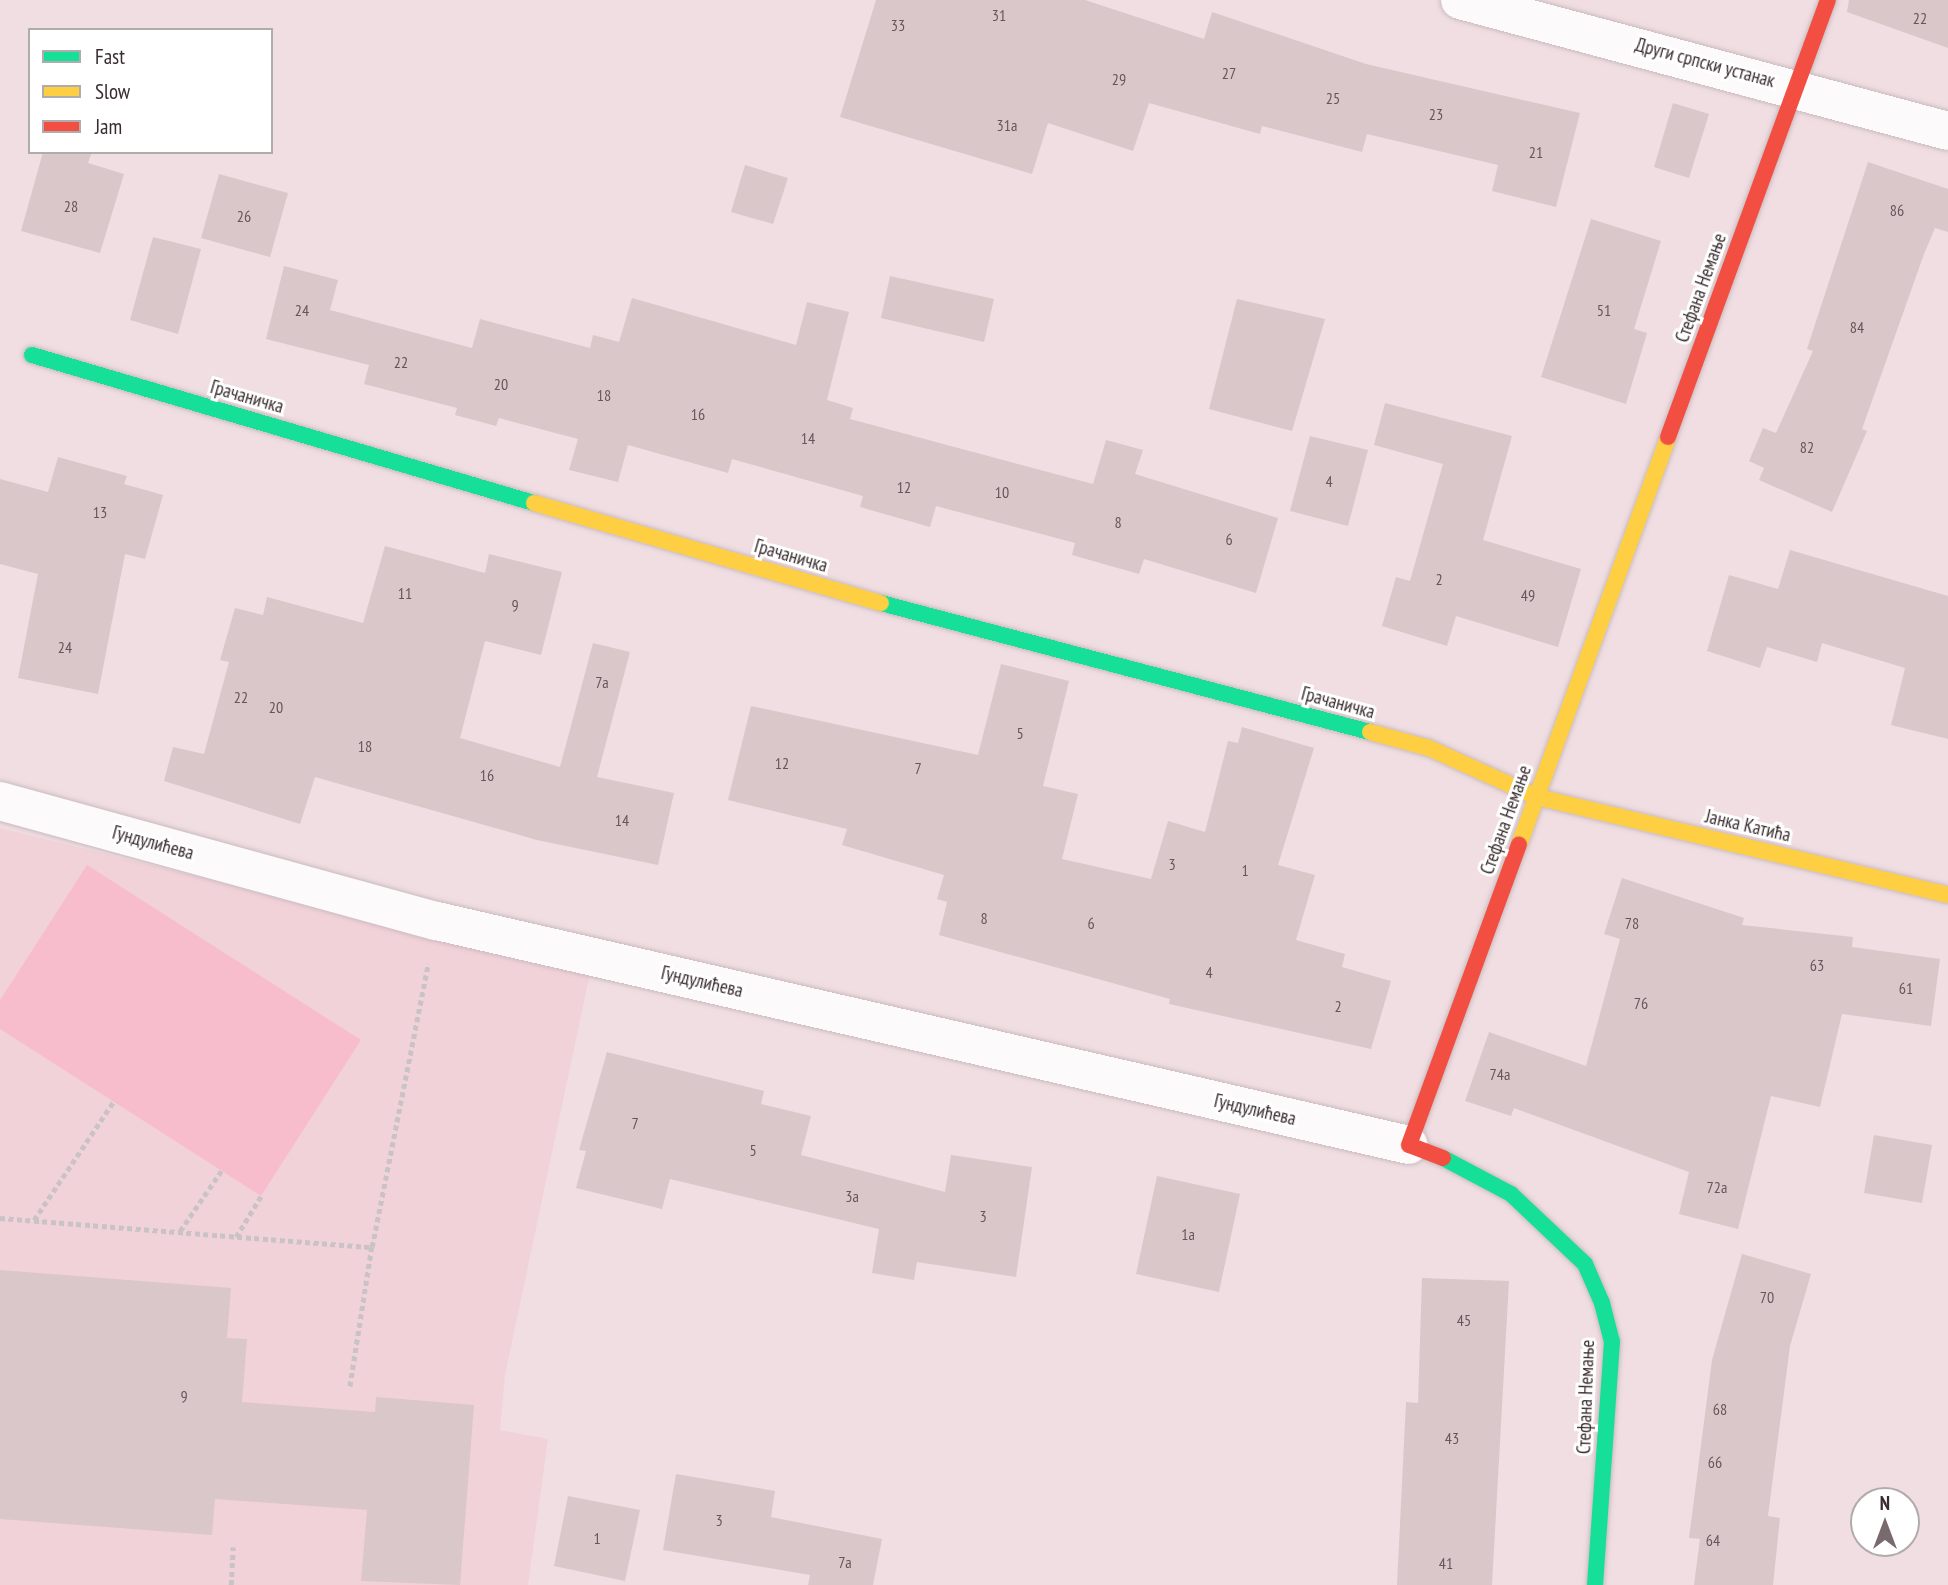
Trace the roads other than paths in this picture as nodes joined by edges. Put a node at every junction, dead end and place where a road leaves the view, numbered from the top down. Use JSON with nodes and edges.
{"nodes":[{"id":1,"x":1460,"y":0,"type":"edge"},
{"id":2,"x":1828,"y":0,"type":"edge"},
{"id":3,"x":1795,"y":91,"type":"junction"},
{"id":4,"x":1948,"y":131,"type":"edge"},
{"id":5,"x":32,"y":355,"type":"dead end"},
{"id":6,"x":1537,"y":797,"type":"junction"},
{"id":7,"x":0,"y":801,"type":"edge"},
{"id":8,"x":1948,"y":895,"type":"edge"},
{"id":9,"x":1409,"y":1146,"type":"junction"},
{"id":10,"x":1595,"y":1585,"type":"edge"}],
"edges":[{"from":1,"to":3,"type":"street","name":"Други српски устанак"},
{"from":2,"to":3,"type":"street","name":"Стефана Немање"},
{"from":3,"to":4,"type":"street","name":"Други српски устанак"},
{"from":3,"to":6,"type":"street","name":"Стефана Немање"},
{"from":5,"to":6,"type":"street","name":"Грачаничка"},
{"from":6,"to":8,"type":"street","name":"Јанка Катића"},
{"from":6,"to":9,"type":"street","name":"Стефана Немање"},
{"from":7,"to":9,"type":"street","name":"Гундулићева"},
{"from":9,"to":10,"type":"street","name":"Стефана Немање"}]}
